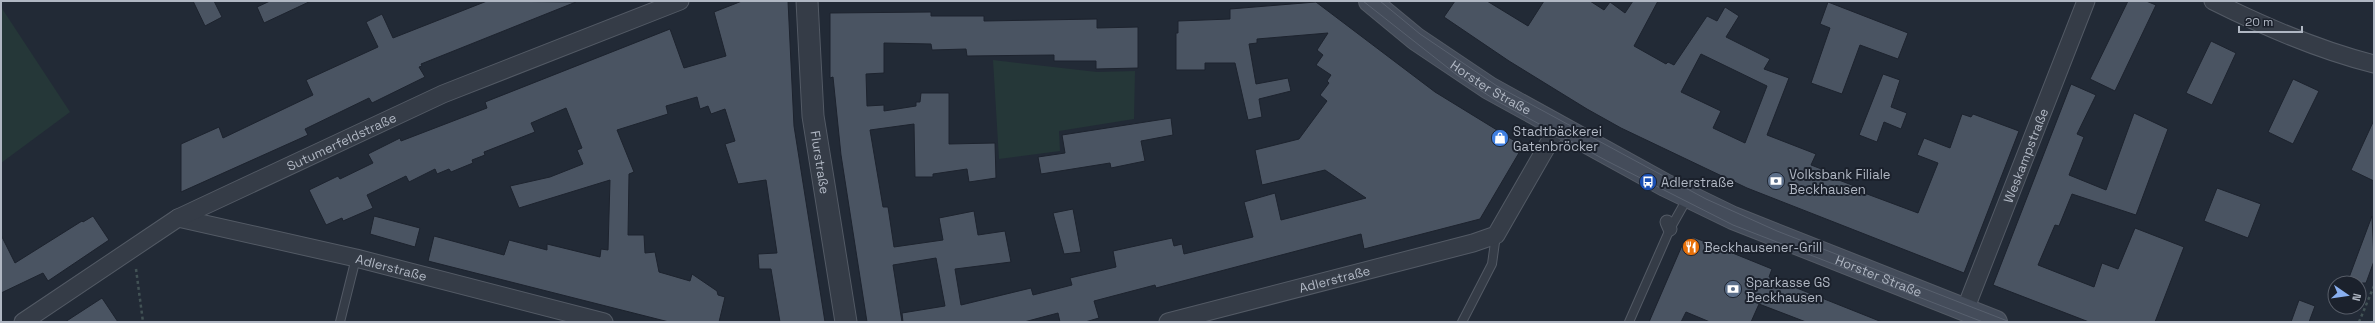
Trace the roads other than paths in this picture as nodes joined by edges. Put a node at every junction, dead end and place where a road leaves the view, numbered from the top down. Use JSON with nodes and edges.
{"nodes":[{"id":1,"x":680,"y":1,"type":"edge"},
{"id":2,"x":808,"y":1,"type":"edge"},
{"id":3,"x":1370,"y":1,"type":"edge"},
{"id":4,"x":2086,"y":1,"type":"edge"},
{"id":5,"x":2213,"y":1,"type":"edge"},
{"id":6,"x":2374,"y":64,"type":"edge"},
{"id":7,"x":1558,"y":127,"type":"junction"},
{"id":8,"x":1689,"y":196,"type":"junction"},
{"id":9,"x":178,"y":218,"type":"junction"},
{"id":10,"x":1496,"y":235,"type":"junction"},
{"id":11,"x":356,"y":258,"type":"junction"},
{"id":12,"x":1965,"y":310,"type":"junction"},
{"id":13,"x":23,"y":322,"type":"edge"},
{"id":14,"x":340,"y":322,"type":"edge"},
{"id":15,"x":604,"y":322,"type":"edge"},
{"id":16,"x":846,"y":322,"type":"edge"},
{"id":17,"x":1168,"y":322,"type":"edge"},
{"id":18,"x":1462,"y":322,"type":"edge"},
{"id":19,"x":1629,"y":322,"type":"edge"},
{"id":20,"x":1996,"y":322,"type":"edge"}],
"edges":[{"from":1,"to":9,"type":"street","name":"Sutumerfeldstraße"},
{"from":2,"to":16,"type":"street","name":"Flurstraße"},
{"from":3,"to":7,"type":"main road","name":"Horster Straße"},
{"from":4,"to":12,"type":"street","name":"Weskampstraße"},
{"from":5,"to":6,"type":"street"},
{"from":7,"to":8,"type":"main road","name":"Horster Straße"},
{"from":7,"to":10,"type":"street"},
{"from":8,"to":12,"type":"main road","name":"Horster Straße"},
{"from":8,"to":19,"type":"lane"},
{"from":9,"to":11,"type":"street","name":"Adlerstraße"},
{"from":9,"to":13,"type":"street","name":"Sutumerfeldstraße"},
{"from":10,"to":17,"type":"street","name":"Adlerstraße"},
{"from":10,"to":18,"type":"lane"},
{"from":11,"to":14,"type":"lane"},
{"from":11,"to":15,"type":"street","name":"Adlerstraße"},
{"from":12,"to":20,"type":"main road","name":"Horster Straße"}]}
